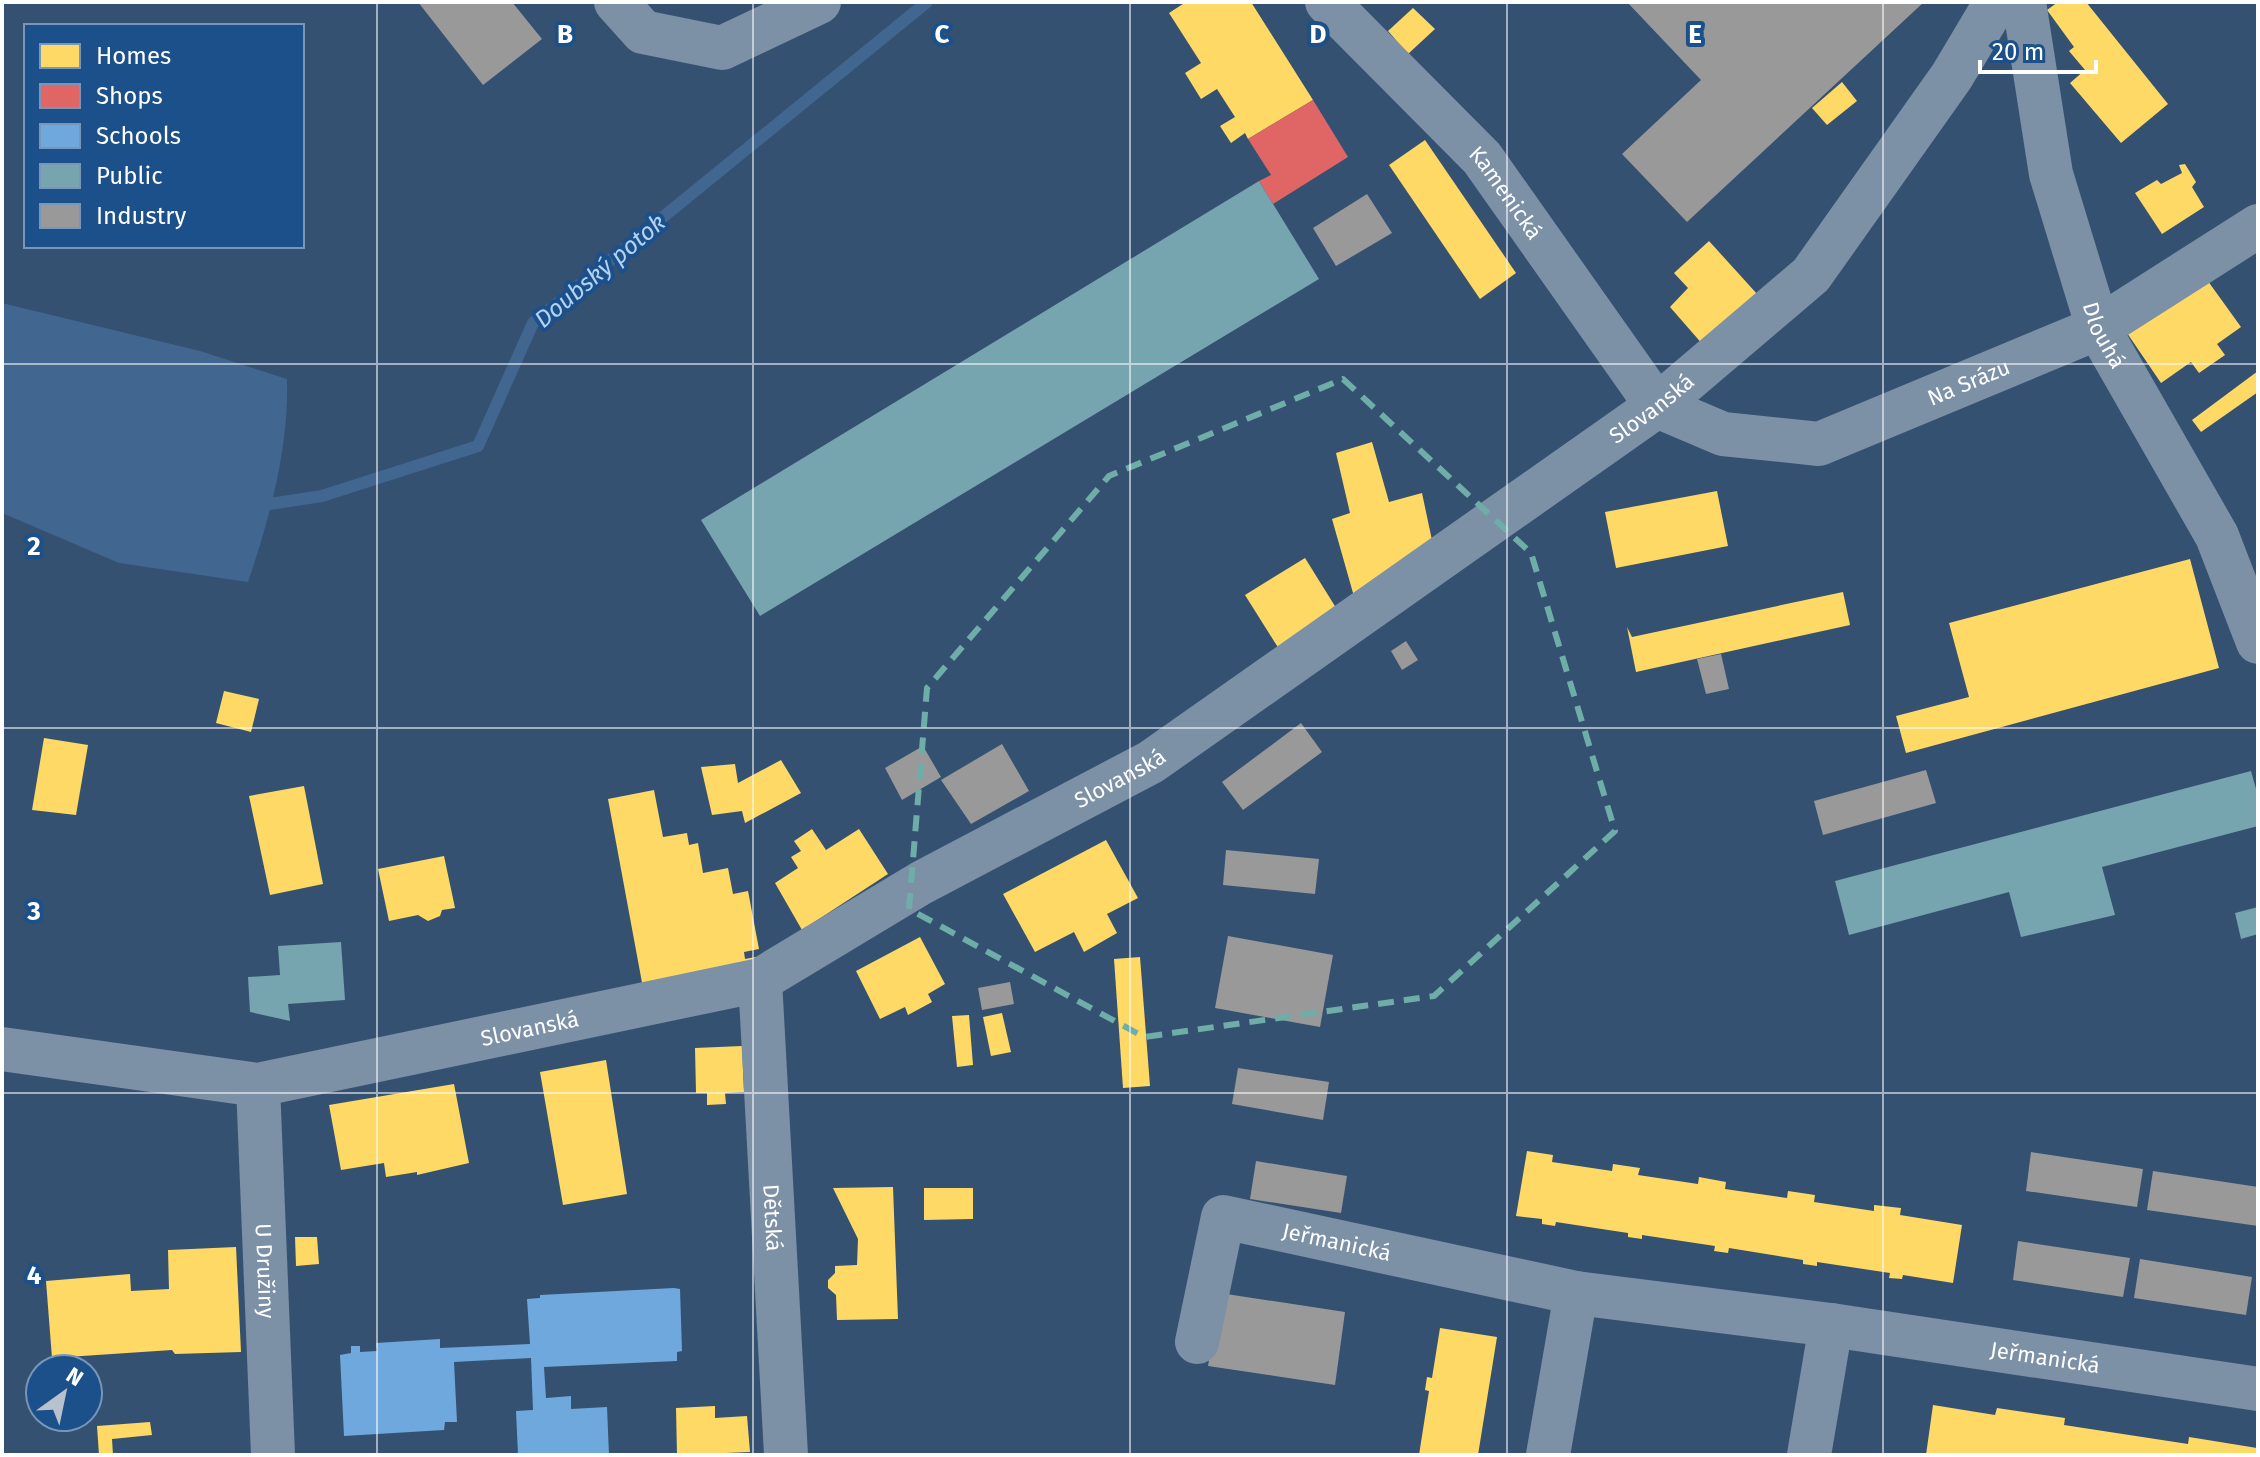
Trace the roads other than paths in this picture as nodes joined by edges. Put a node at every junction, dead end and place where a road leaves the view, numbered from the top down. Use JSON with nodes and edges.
{"nodes":[{"id":1,"x":616,"y":2,"type":"edge"},
{"id":2,"x":819,"y":2,"type":"edge"},
{"id":3,"x":1327,"y":2,"type":"edge"},
{"id":4,"x":1996,"y":2,"type":"edge"},
{"id":5,"x":2024,"y":2,"type":"edge"},
{"id":6,"x":2258,"y":226,"type":"edge"},
{"id":7,"x":2098,"y":328,"type":"junction"},
{"id":8,"x":1657,"y":406,"type":"junction"},
{"id":9,"x":2258,"y":642,"type":"edge"},
{"id":10,"x":760,"y":980,"type":"junction"},
{"id":11,"x":2,"y":1049,"type":"edge"},
{"id":12,"x":258,"y":1085,"type":"junction"},
{"id":13,"x":1576,"y":1293,"type":"junction"},
{"id":14,"x":1831,"y":1325,"type":"junction"},
{"id":15,"x":1197,"y":1342,"type":"dead end"},
{"id":16,"x":2258,"y":1389,"type":"edge"},
{"id":17,"x":273,"y":1455,"type":"edge"},
{"id":18,"x":786,"y":1455,"type":"edge"},
{"id":19,"x":1548,"y":1455,"type":"edge"},
{"id":20,"x":1809,"y":1455,"type":"edge"}],
"edges":[{"from":1,"to":2,"type":"street"},
{"from":3,"to":8,"type":"street","name":"Kamenická"},
{"from":4,"to":8,"type":"street","name":"Slovanská"},
{"from":5,"to":7,"type":"street","name":"Dlouhá"},
{"from":6,"to":7,"type":"street","name":"Na Srázu"},
{"from":7,"to":8,"type":"street","name":"Na Srázu"},
{"from":7,"to":9,"type":"street","name":"Dlouhá"},
{"from":8,"to":10,"type":"street","name":"Slovanská"},
{"from":10,"to":12,"type":"street","name":"Slovanská"},
{"from":10,"to":18,"type":"street","name":"Dětská"},
{"from":11,"to":12,"type":"street","name":"Slovanská"},
{"from":12,"to":17,"type":"street","name":"U Družiny"},
{"from":13,"to":14,"type":"street","name":"Jeřmanická"},
{"from":13,"to":15,"type":"street","name":"Jeřmanická"},
{"from":13,"to":19,"type":"street"},
{"from":14,"to":16,"type":"street","name":"Jeřmanická"},
{"from":14,"to":20,"type":"street"}]}
